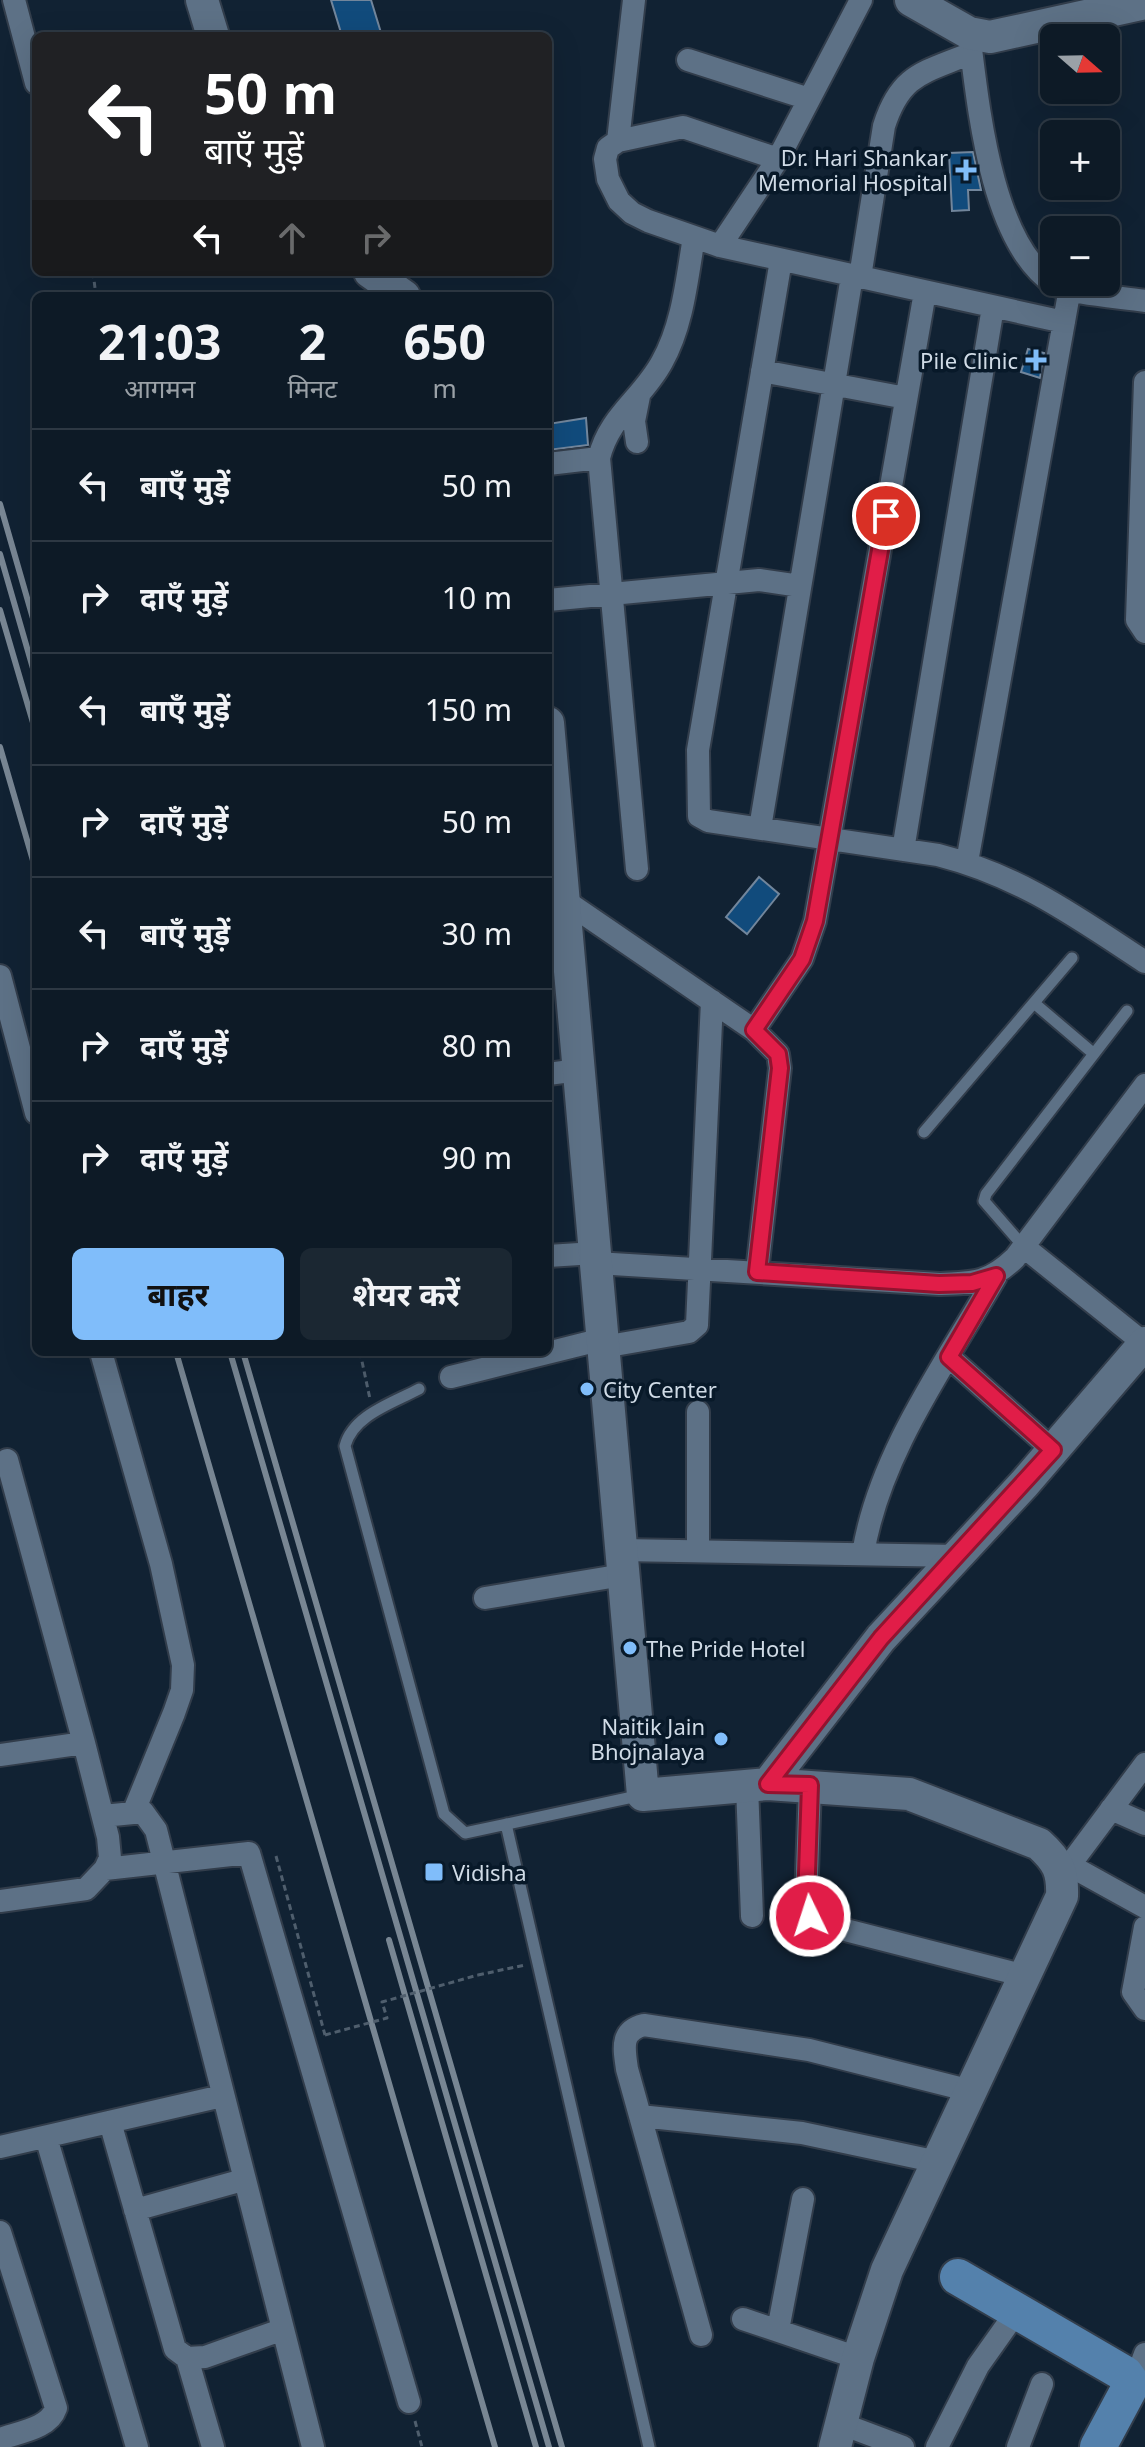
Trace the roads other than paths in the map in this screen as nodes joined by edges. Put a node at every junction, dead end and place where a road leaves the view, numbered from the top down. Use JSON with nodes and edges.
{"nodes":[{"id":1,"x":14,"y":0,"type":"edge"},
{"id":2,"x":202,"y":0,"type":"edge"},
{"id":3,"x":634,"y":0,"type":"edge"},
{"id":4,"x":861,"y":0,"type":"edge"},
{"id":5,"x":911,"y":0,"type":"edge"},
{"id":6,"x":1145,"y":3,"type":"edge"},
{"id":7,"x":212,"y":32,"type":"edge"},
{"id":8,"x":970,"y":43,"type":"junction"},
{"id":9,"x":688,"y":60,"type":"dead end"},
{"id":10,"x":32,"y":68,"type":"edge"},
{"id":11,"x":809,"y":99,"type":"junction"},
{"id":12,"x":618,"y":141,"type":"junction"},
{"id":13,"x":778,"y":159,"type":"junction"},
{"id":14,"x":694,"y":237,"type":"junction"},
{"id":15,"x":720,"y":246,"type":"junction"},
{"id":16,"x":781,"y":260,"type":"junction"},
{"id":17,"x":1040,"y":273,"type":"edge"},
{"id":18,"x":376,"y":276,"type":"edge"},
{"id":19,"x":856,"y":276,"type":"junction"},
{"id":20,"x":398,"y":292,"type":"edge"},
{"id":21,"x":925,"y":292,"type":"junction"},
{"id":22,"x":1069,"y":296,"type":"edge"},
{"id":23,"x":1116,"y":296,"type":"edge"},
{"id":24,"x":1145,"y":301,"type":"edge"},
{"id":25,"x":993,"y":307,"type":"junction"},
{"id":26,"x":1064,"y":322,"type":"junction"},
{"id":27,"x":762,"y":371,"type":"junction"},
{"id":28,"x":1145,"y":382,"type":"edge"},
{"id":29,"x":834,"y":384,"type":"junction"},
{"id":30,"x":639,"y":396,"type":"junction"},
{"id":31,"x":906,"y":398,"type":"junction"},
{"id":32,"x":637,"y":442,"type":"dead end"},
{"id":33,"x":599,"y":458,"type":"junction"},
{"id":34,"x":552,"y":464,"type":"edge"},
{"id":35,"x":726,"y":583,"type":"junction"},
{"id":36,"x":800,"y":586,"type":"junction"},
{"id":37,"x":611,"y":593,"type":"junction"},
{"id":38,"x":552,"y":600,"type":"edge"},
{"id":39,"x":1145,"y":632,"type":"edge"},
{"id":40,"x":552,"y":767,"type":"edge"},
{"id":41,"x":760,"y":828,"type":"junction"},
{"id":42,"x":829,"y":840,"type":"junction"},
{"id":43,"x":903,"y":850,"type":"junction"},
{"id":44,"x":967,"y":862,"type":"junction"},
{"id":45,"x":637,"y":869,"type":"dead end"},
{"id":46,"x":564,"y":900,"type":"junction"},
{"id":47,"x":1072,"y":958,"type":"dead end"},
{"id":48,"x":1145,"y":962,"type":"edge"},
{"id":49,"x":0,"y":976,"type":"edge"},
{"id":50,"x":712,"y":1001,"type":"junction"},
{"id":51,"x":1034,"y":1003,"type":"junction"},
{"id":52,"x":1127,"y":1011,"type":"dead end"},
{"id":53,"x":754,"y":1030,"type":"junction"},
{"id":54,"x":1094,"y":1054,"type":"junction"},
{"id":55,"x":563,"y":1072,"type":"edge"},
{"id":56,"x":1145,"y":1085,"type":"edge"},
{"id":57,"x":32,"y":1098,"type":"edge"},
{"id":58,"x":924,"y":1132,"type":"dead end"},
{"id":59,"x":1024,"y":1247,"type":"junction"},
{"id":60,"x":552,"y":1256,"type":"edge"},
{"id":61,"x":596,"y":1258,"type":"junction"},
{"id":62,"x":698,"y":1269,"type":"junction"},
{"id":63,"x":757,"y":1272,"type":"junction"},
{"id":64,"x":996,"y":1276,"type":"junction"},
{"id":65,"x":603,"y":1343,"type":"junction"},
{"id":66,"x":1145,"y":1344,"type":"edge"},
{"id":67,"x":552,"y":1354,"type":"edge"},
{"id":68,"x":102,"y":1356,"type":"edge"},
{"id":69,"x":545,"y":1356,"type":"edge"},
{"id":70,"x":949,"y":1357,"type":"junction"},
{"id":71,"x":451,"y":1377,"type":"dead end"},
{"id":72,"x":419,"y":1389,"type":"dead end"},
{"id":73,"x":698,"y":1412,"type":"dead end"},
{"id":74,"x":1053,"y":1450,"type":"junction"},
{"id":75,"x":7,"y":1460,"type":"dead end"},
{"id":76,"x":698,"y":1551,"type":"junction"},
{"id":77,"x":863,"y":1554,"type":"junction"},
{"id":78,"x":958,"y":1556,"type":"junction"},
{"id":79,"x":622,"y":1562,"type":"junction"},
{"id":80,"x":485,"y":1598,"type":"dead end"},
{"id":81,"x":84,"y":1743,"type":"junction"},
{"id":82,"x":0,"y":1755,"type":"edge"},
{"id":83,"x":1145,"y":1764,"type":"edge"},
{"id":84,"x":758,"y":1785,"type":"junction"},
{"id":85,"x":810,"y":1785,"type":"junction"},
{"id":86,"x":643,"y":1795,"type":"junction"},
{"id":87,"x":1111,"y":1809,"type":"junction"},
{"id":88,"x":134,"y":1811,"type":"junction"},
{"id":89,"x":103,"y":1816,"type":"junction"},
{"id":90,"x":506,"y":1824,"type":"junction"},
{"id":91,"x":1145,"y":1824,"type":"edge"},
{"id":92,"x":164,"y":1863,"type":"junction"},
{"id":93,"x":105,"y":1869,"type":"junction"},
{"id":94,"x":1066,"y":1870,"type":"junction"},
{"id":95,"x":0,"y":1901,"type":"edge"},
{"id":96,"x":1145,"y":1907,"type":"edge"},
{"id":97,"x":752,"y":1916,"type":"dead end"},
{"id":98,"x":1145,"y":1927,"type":"edge"},
{"id":99,"x":1025,"y":1976,"type":"junction"},
{"id":100,"x":1145,"y":2009,"type":"edge"},
{"id":101,"x":971,"y":2091,"type":"junction"},
{"id":102,"x":222,"y":2096,"type":"junction"},
{"id":103,"x":640,"y":2116,"type":"junction"},
{"id":104,"x":110,"y":2122,"type":"junction"},
{"id":105,"x":46,"y":2137,"type":"junction"},
{"id":106,"x":0,"y":2147,"type":"edge"},
{"id":107,"x":938,"y":2162,"type":"junction"},
{"id":108,"x":243,"y":2180,"type":"junction"},
{"id":109,"x":803,"y":2199,"type":"dead end"},
{"id":110,"x":135,"y":2210,"type":"junction"},
{"id":111,"x":0,"y":2232,"type":"edge"},
{"id":112,"x":958,"y":2277,"type":"dead end"},
{"id":113,"x":1017,"y":2311,"type":"junction"},
{"id":114,"x":743,"y":2319,"type":"dead end"},
{"id":115,"x":281,"y":2330,"type":"junction"},
{"id":116,"x":778,"y":2330,"type":"junction"},
{"id":117,"x":701,"y":2335,"type":"dead end"},
{"id":118,"x":1145,"y":2354,"type":"edge"},
{"id":119,"x":187,"y":2358,"type":"junction"},
{"id":120,"x":858,"y":2358,"type":"junction"},
{"id":121,"x":1145,"y":2371,"type":"edge"},
{"id":122,"x":1042,"y":2384,"type":"dead end"},
{"id":123,"x":409,"y":2402,"type":"road end"},
{"id":124,"x":838,"y":2435,"type":"edge"},
{"id":125,"x":0,"y":2443,"type":"edge"},
{"id":126,"x":137,"y":2447,"type":"edge"},
{"id":127,"x":213,"y":2447,"type":"edge"},
{"id":128,"x":313,"y":2447,"type":"edge"},
{"id":129,"x":649,"y":2447,"type":"edge"},
{"id":130,"x":903,"y":2447,"type":"edge"},
{"id":131,"x":937,"y":2447,"type":"edge"},
{"id":132,"x":1018,"y":2447,"type":"edge"},
{"id":133,"x":1098,"y":2447,"type":"edge"}],
"edges":[{"from":1,"to":10,"type":"street"},
{"from":2,"to":7,"type":"street"},
{"from":3,"to":12,"type":"street"},
{"from":4,"to":11,"type":"street"},
{"from":5,"to":8,"type":"street"},
{"from":6,"to":8,"type":"street"},
{"from":8,"to":17,"type":"street"},
{"from":8,"to":19,"type":"street"},
{"from":9,"to":11,"type":"street"},
{"from":11,"to":13,"type":"street"},
{"from":12,"to":13,"type":"street"},
{"from":12,"to":14,"type":"street"},
{"from":13,"to":15,"type":"street"},
{"from":14,"to":15,"type":"street"},
{"from":14,"to":30,"type":"street"},
{"from":15,"to":16,"type":"street"},
{"from":16,"to":19,"type":"street"},
{"from":16,"to":27,"type":"street"},
{"from":18,"to":20,"type":"street"},
{"from":19,"to":21,"type":"street"},
{"from":19,"to":29,"type":"street"},
{"from":21,"to":25,"type":"street"},
{"from":21,"to":31,"type":"street"},
{"from":22,"to":26,"type":"street"},
{"from":23,"to":24,"type":"street"},
{"from":25,"to":26,"type":"street"},
{"from":25,"to":43,"type":"street"},
{"from":26,"to":44,"type":"street"},
{"from":27,"to":29,"type":"street"},
{"from":27,"to":35,"type":"street"},
{"from":28,"to":39,"type":"street"},
{"from":29,"to":31,"type":"street"},
{"from":29,"to":36,"type":"street"},
{"from":30,"to":32,"type":"street"},
{"from":30,"to":33,"type":"street"},
{"from":31,"to":42,"type":"street"},
{"from":33,"to":34,"type":"street"},
{"from":33,"to":37,"type":"street"},
{"from":35,"to":36,"type":"street"},
{"from":35,"to":37,"type":"street"},
{"from":35,"to":41,"type":"street"},
{"from":36,"to":41,"type":"street"},
{"from":37,"to":38,"type":"street"},
{"from":37,"to":45,"type":"street"},
{"from":40,"to":46,"type":"street"},
{"from":41,"to":42,"type":"street"},
{"from":42,"to":43,"type":"street"},
{"from":42,"to":53,"type":"street"},
{"from":43,"to":44,"type":"street"},
{"from":44,"to":48,"type":"street"},
{"from":46,"to":50,"type":"street"},
{"from":46,"to":55,"type":"street"},
{"from":47,"to":51,"type":"lane"},
{"from":49,"to":57,"type":"street"},
{"from":50,"to":53,"type":"street"},
{"from":50,"to":62,"type":"street"},
{"from":51,"to":54,"type":"lane"},
{"from":51,"to":58,"type":"lane"},
{"from":52,"to":54,"type":"lane"},
{"from":53,"to":63,"type":"street"},
{"from":54,"to":59,"type":"lane"},
{"from":55,"to":61,"type":"street"},
{"from":56,"to":59,"type":"street"},
{"from":59,"to":64,"type":"street"},
{"from":59,"to":66,"type":"street"},
{"from":60,"to":61,"type":"street"},
{"from":61,"to":62,"type":"street"},
{"from":61,"to":65,"type":"street"},
{"from":62,"to":63,"type":"street"},
{"from":62,"to":65,"type":"street"},
{"from":63,"to":64,"type":"street"},
{"from":64,"to":70,"type":"street"},
{"from":65,"to":67,"type":"street"},
{"from":65,"to":79,"type":"street"},
{"from":66,"to":74,"type":"street"},
{"from":68,"to":88,"type":"street"},
{"from":69,"to":71,"type":"street"},
{"from":70,"to":74,"type":"street"},
{"from":70,"to":77,"type":"street"},
{"from":72,"to":90,"type":"lane"},
{"from":73,"to":76,"type":"street"},
{"from":74,"to":78,"type":"street"},
{"from":75,"to":81,"type":"street"},
{"from":76,"to":77,"type":"street"},
{"from":76,"to":79,"type":"street"},
{"from":77,"to":78,"type":"street"},
{"from":78,"to":84,"type":"street"},
{"from":79,"to":80,"type":"street"},
{"from":79,"to":86,"type":"street"},
{"from":81,"to":82,"type":"street"},
{"from":81,"to":89,"type":"street"},
{"from":83,"to":87,"type":"street"},
{"from":84,"to":85,"type":"street"},
{"from":84,"to":86,"type":"street"},
{"from":84,"to":97,"type":"street"},
{"from":85,"to":94,"type":"street"},
{"from":85,"to":99,"type":"street"},
{"from":86,"to":90,"type":"lane"},
{"from":87,"to":91,"type":"street"},
{"from":87,"to":94,"type":"street"},
{"from":88,"to":89,"type":"street"},
{"from":88,"to":92,"type":"street"},
{"from":89,"to":93,"type":"street"},
{"from":90,"to":129,"type":"lane"},
{"from":92,"to":93,"type":"street"},
{"from":92,"to":102,"type":"street"},
{"from":92,"to":123,"type":"street"},
{"from":93,"to":95,"type":"street"},
{"from":94,"to":96,"type":"street"},
{"from":94,"to":99,"type":"street"},
{"from":98,"to":100,"type":"street"},
{"from":99,"to":101,"type":"street"},
{"from":101,"to":103,"type":"street"},
{"from":101,"to":107,"type":"street"},
{"from":102,"to":104,"type":"street"},
{"from":102,"to":108,"type":"street"},
{"from":103,"to":107,"type":"street"},
{"from":103,"to":117,"type":"street"},
{"from":104,"to":105,"type":"street"},
{"from":104,"to":110,"type":"street"},
{"from":105,"to":106,"type":"street"},
{"from":105,"to":126,"type":"street"},
{"from":107,"to":120,"type":"street"},
{"from":108,"to":110,"type":"street"},
{"from":108,"to":115,"type":"street"},
{"from":109,"to":116,"type":"street"},
{"from":110,"to":119,"type":"street"},
{"from":111,"to":125,"type":"street"},
{"from":112,"to":113,"type":"main road"},
{"from":113,"to":131,"type":"street"},
{"from":113,"to":133,"type":"main road"},
{"from":114,"to":116,"type":"street"},
{"from":115,"to":119,"type":"street"},
{"from":115,"to":128,"type":"street"},
{"from":116,"to":120,"type":"street"},
{"from":118,"to":121,"type":"street"},
{"from":119,"to":127,"type":"street"},
{"from":120,"to":124,"type":"street"},
{"from":122,"to":132,"type":"street"},
{"from":124,"to":130,"type":"street"}]}
